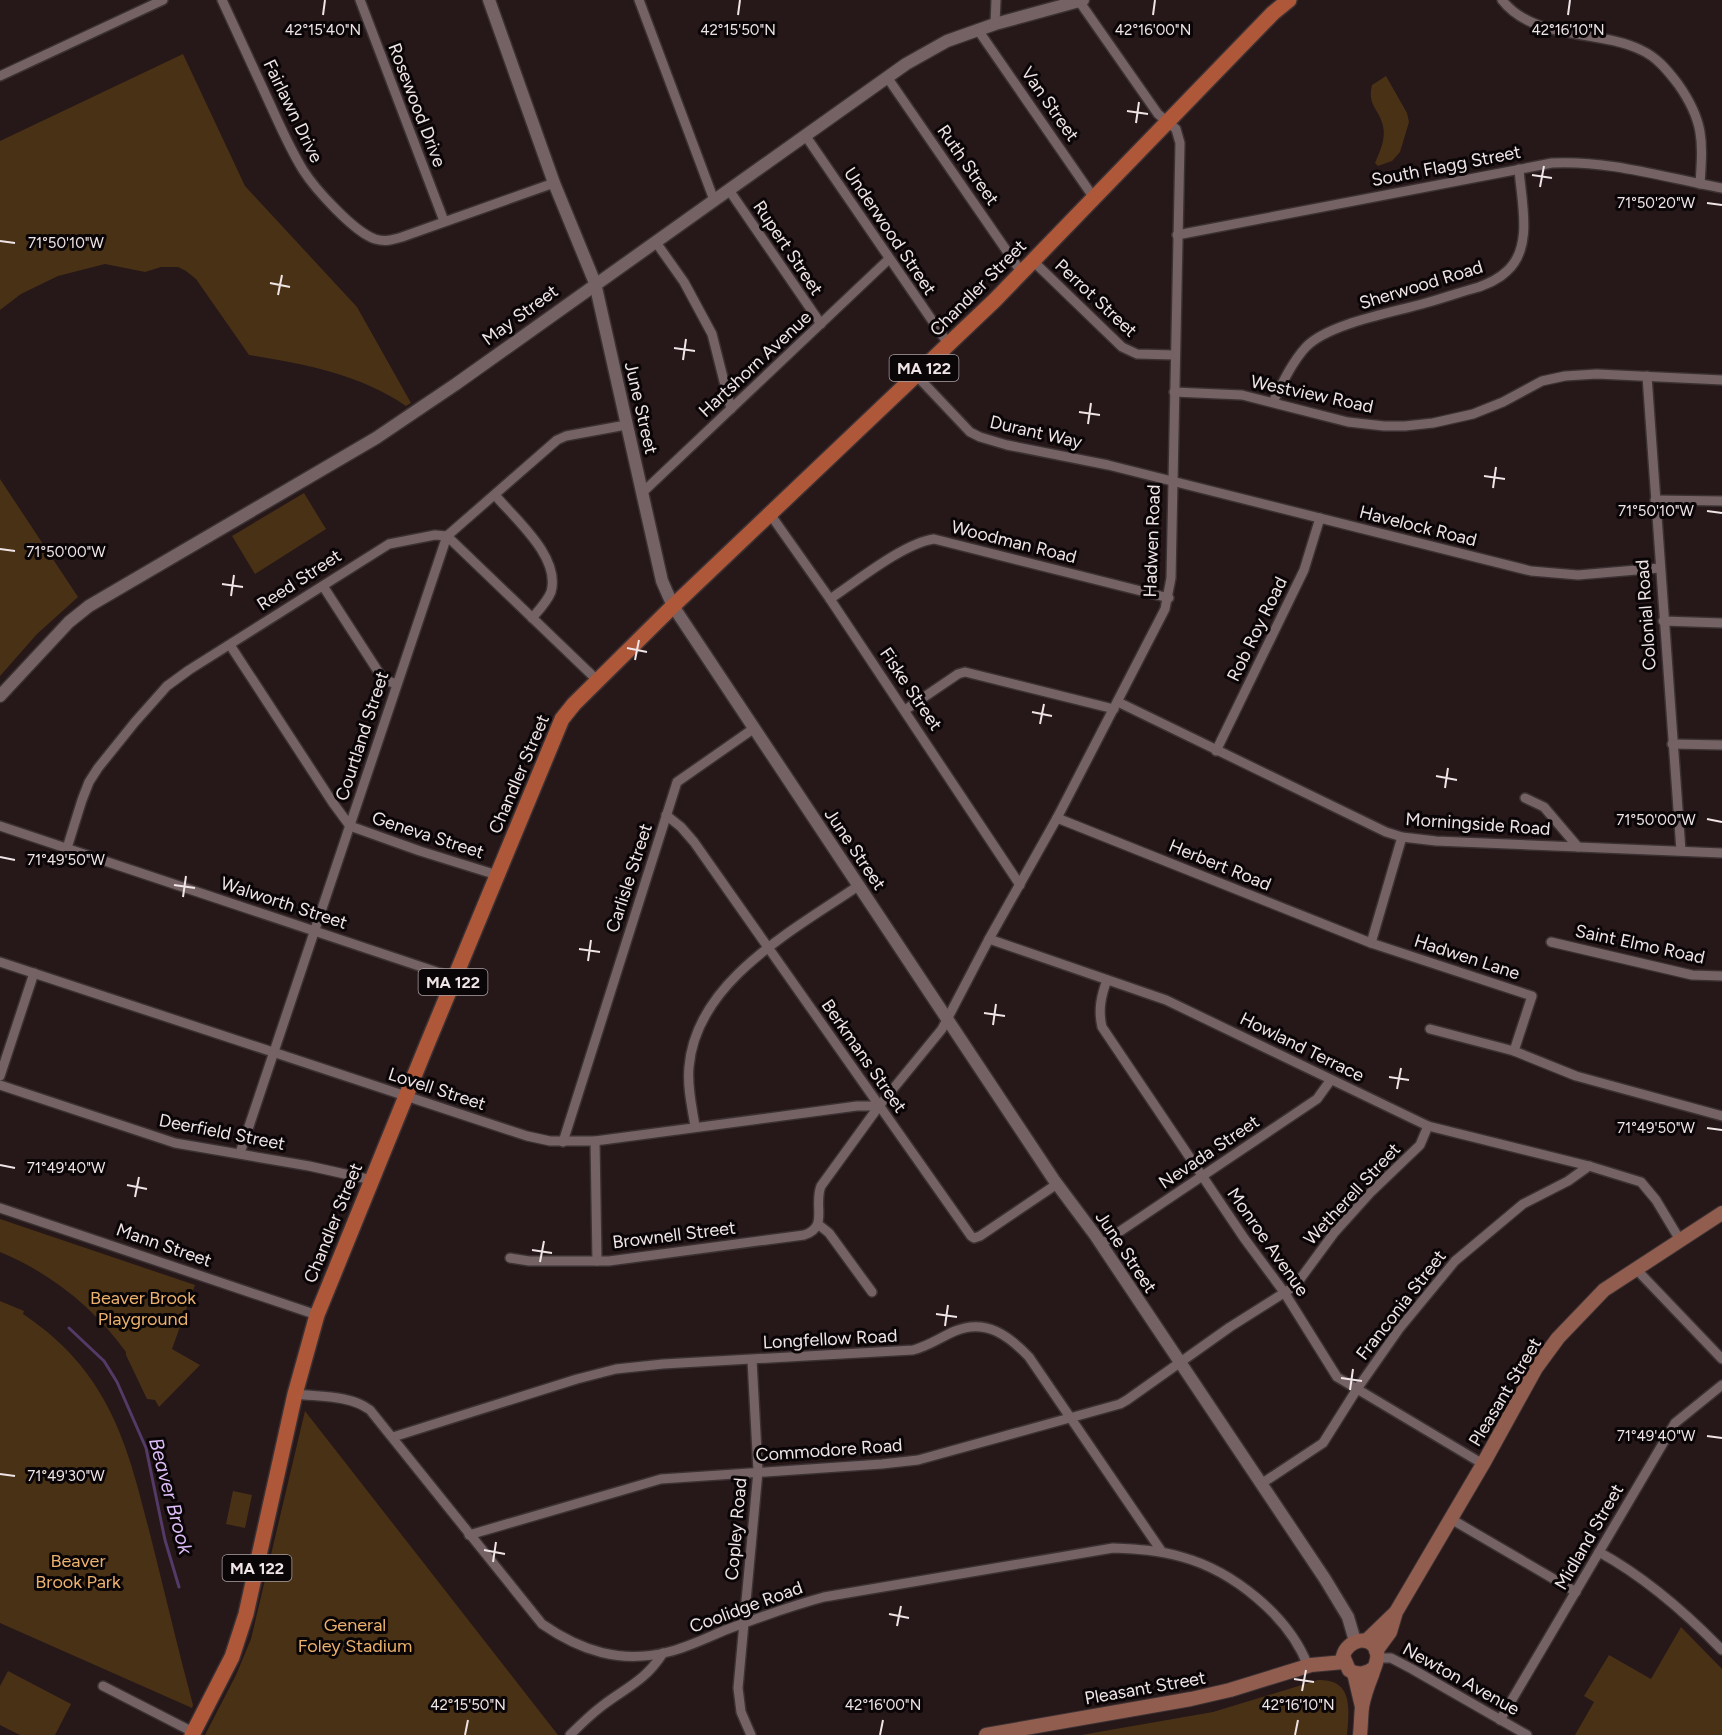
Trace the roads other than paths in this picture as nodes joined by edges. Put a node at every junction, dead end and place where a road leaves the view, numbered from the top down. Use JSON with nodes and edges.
{"nodes":[{"id":1,"x":163,"y":0,"type":"edge"},
{"id":2,"x":222,"y":0,"type":"edge"},
{"id":3,"x":360,"y":0,"type":"edge"},
{"id":4,"x":489,"y":0,"type":"edge"},
{"id":5,"x":639,"y":0,"type":"edge"},
{"id":6,"x":996,"y":0,"type":"edge"},
{"id":7,"x":1289,"y":0,"type":"edge"},
{"id":8,"x":1502,"y":0,"type":"edge"},
{"id":9,"x":1081,"y":1,"type":"edge"},
{"id":10,"x":995,"y":24,"type":"junction"},
{"id":11,"x":978,"y":30,"type":"junction"},
{"id":12,"x":0,"y":76,"type":"edge"},
{"id":13,"x":887,"y":77,"type":"junction"},
{"id":14,"x":1168,"y":122,"type":"junction"},
{"id":15,"x":805,"y":135,"type":"junction"},
{"id":16,"x":1519,"y":169,"type":"junction"},
{"id":17,"x":554,"y":183,"type":"junction"},
{"id":18,"x":1700,"y":184,"type":"junction"},
{"id":19,"x":1722,"y":188,"type":"edge"},
{"id":20,"x":729,"y":189,"type":"junction"},
{"id":21,"x":1094,"y":198,"type":"junction"},
{"id":22,"x":714,"y":200,"type":"junction"},
{"id":23,"x":444,"y":221,"type":"junction"},
{"id":24,"x":1177,"y":235,"type":"junction"},
{"id":25,"x":654,"y":241,"type":"junction"},
{"id":26,"x":889,"y":259,"type":"junction"},
{"id":27,"x":1034,"y":261,"type":"junction"},
{"id":28,"x":1022,"y":273,"type":"junction"},
{"id":29,"x":595,"y":283,"type":"junction"},
{"id":30,"x":821,"y":324,"type":"junction"},
{"id":31,"x":949,"y":345,"type":"junction"},
{"id":32,"x":1175,"y":355,"type":"junction"},
{"id":33,"x":916,"y":375,"type":"junction"},
{"id":34,"x":1647,"y":376,"type":"junction"},
{"id":35,"x":1722,"y":380,"type":"edge"},
{"id":36,"x":1174,"y":392,"type":"junction"},
{"id":37,"x":1273,"y":402,"type":"junction"},
{"id":38,"x":731,"y":409,"type":"junction"},
{"id":39,"x":626,"y":424,"type":"junction"},
{"id":40,"x":1172,"y":481,"type":"junction"},
{"id":41,"x":643,"y":492,"type":"junction"},
{"id":42,"x":495,"y":495,"type":"junction"},
{"id":43,"x":1655,"y":500,"type":"junction"},
{"id":44,"x":1722,"y":501,"type":"edge"},
{"id":45,"x":770,"y":514,"type":"junction"},
{"id":46,"x":1320,"y":518,"type":"junction"},
{"id":47,"x":447,"y":536,"type":"junction"},
{"id":48,"x":1660,"y":568,"type":"junction"},
{"id":49,"x":323,"y":586,"type":"junction"},
{"id":50,"x":1169,"y":598,"type":"junction"},
{"id":51,"x":830,"y":599,"type":"junction"},
{"id":52,"x":673,"y":606,"type":"junction"},
{"id":53,"x":532,"y":618,"type":"junction"},
{"id":54,"x":1663,"y":621,"type":"junction"},
{"id":55,"x":1722,"y":623,"type":"edge"},
{"id":56,"x":230,"y":645,"type":"junction"},
{"id":57,"x":597,"y":680,"type":"junction"},
{"id":58,"x":396,"y":684,"type":"junction"},
{"id":59,"x":0,"y":696,"type":"edge"},
{"id":60,"x":1116,"y":706,"type":"junction"},
{"id":61,"x":905,"y":710,"type":"junction"},
{"id":62,"x":753,"y":729,"type":"junction"},
{"id":63,"x":1672,"y":744,"type":"junction"},
{"id":64,"x":1722,"y":745,"type":"edge"},
{"id":65,"x":1216,"y":751,"type":"junction"},
{"id":66,"x":1525,"y":798,"type":"dead end"},
{"id":67,"x":666,"y":815,"type":"junction"},
{"id":68,"x":1057,"y":818,"type":"junction"},
{"id":69,"x":0,"y":826,"type":"edge"},
{"id":70,"x":350,"y":826,"type":"junction"},
{"id":71,"x":1402,"y":837,"type":"junction"},
{"id":72,"x":1578,"y":847,"type":"junction"},
{"id":73,"x":67,"y":848,"type":"junction"},
{"id":74,"x":1681,"y":851,"type":"junction"},
{"id":75,"x":1722,"y":853,"type":"edge"},
{"id":76,"x":497,"y":875,"type":"junction"},
{"id":77,"x":1020,"y":885,"type":"junction"},
{"id":78,"x":858,"y":886,"type":"junction"},
{"id":79,"x":314,"y":931,"type":"junction"},
{"id":80,"x":989,"y":939,"type":"junction"},
{"id":81,"x":1551,"y":942,"type":"dead end"},
{"id":82,"x":1371,"y":943,"type":"junction"},
{"id":83,"x":768,"y":948,"type":"junction"},
{"id":84,"x":0,"y":962,"type":"edge"},
{"id":85,"x":34,"y":973,"type":"junction"},
{"id":86,"x":1722,"y":976,"type":"edge"},
{"id":87,"x":455,"y":978,"type":"junction"},
{"id":88,"x":1107,"y":980,"type":"junction"},
{"id":89,"x":947,"y":1018,"type":"junction"},
{"id":90,"x":1430,"y":1029,"type":"dead end"},
{"id":91,"x":1514,"y":1051,"type":"junction"},
{"id":92,"x":273,"y":1052,"type":"junction"},
{"id":93,"x":0,"y":1076,"type":"edge"},
{"id":94,"x":1330,"y":1081,"type":"junction"},
{"id":95,"x":0,"y":1085,"type":"edge"},
{"id":96,"x":407,"y":1096,"type":"junction"},
{"id":97,"x":879,"y":1106,"type":"junction"},
{"id":98,"x":1722,"y":1116,"type":"edge"},
{"id":99,"x":695,"y":1126,"type":"junction"},
{"id":100,"x":1428,"y":1126,"type":"junction"},
{"id":101,"x":595,"y":1141,"type":"junction"},
{"id":102,"x":563,"y":1142,"type":"junction"},
{"id":103,"x":240,"y":1153,"type":"junction"},
{"id":104,"x":1589,"y":1166,"type":"junction"},
{"id":105,"x":1202,"y":1177,"type":"junction"},
{"id":106,"x":372,"y":1180,"type":"junction"},
{"id":107,"x":1057,"y":1184,"type":"junction"},
{"id":108,"x":0,"y":1208,"type":"edge"},
{"id":109,"x":1722,"y":1213,"type":"edge"},
{"id":110,"x":819,"y":1225,"type":"junction"},
{"id":111,"x":1680,"y":1240,"type":"junction"},
{"id":112,"x":1101,"y":1244,"type":"junction"},
{"id":113,"x":510,"y":1258,"type":"dead end"},
{"id":114,"x":597,"y":1261,"type":"junction"},
{"id":115,"x":1635,"y":1268,"type":"junction"},
{"id":116,"x":872,"y":1292,"type":"dead end"},
{"id":117,"x":1284,"y":1292,"type":"junction"},
{"id":118,"x":317,"y":1315,"type":"junction"},
{"id":119,"x":1722,"y":1359,"type":"edge"},
{"id":120,"x":752,"y":1360,"type":"junction"},
{"id":121,"x":1179,"y":1364,"type":"junction"},
{"id":122,"x":1722,"y":1385,"type":"edge"},
{"id":123,"x":1357,"y":1389,"type":"junction"},
{"id":124,"x":296,"y":1394,"type":"junction"},
{"id":125,"x":1070,"y":1418,"type":"junction"},
{"id":126,"x":393,"y":1437,"type":"junction"},
{"id":127,"x":1483,"y":1464,"type":"junction"},
{"id":128,"x":758,"y":1472,"type":"junction"},
{"id":129,"x":1261,"y":1484,"type":"junction"},
{"id":130,"x":1451,"y":1519,"type":"junction"},
{"id":131,"x":469,"y":1535,"type":"junction"},
{"id":132,"x":1162,"y":1552,"type":"junction"},
{"id":133,"x":1599,"y":1552,"type":"junction"},
{"id":134,"x":1576,"y":1592,"type":"junction"},
{"id":135,"x":744,"y":1623,"type":"junction"},
{"id":136,"x":1722,"y":1650,"type":"edge"},
{"id":137,"x":1370,"y":1652,"type":"junction"},
{"id":138,"x":663,"y":1653,"type":"junction"},
{"id":139,"x":1344,"y":1662,"type":"junction"},
{"id":140,"x":1308,"y":1666,"type":"junction"},
{"id":141,"x":1354,"y":1673,"type":"junction"},
{"id":142,"x":102,"y":1686,"type":"dead end"},
{"id":143,"x":1362,"y":1707,"type":"junction"},
{"id":144,"x":1500,"y":1720,"type":"junction"},
{"id":145,"x":192,"y":1734,"type":"edge"},
{"id":146,"x":570,"y":1735,"type":"edge"},
{"id":147,"x":751,"y":1735,"type":"edge"},
{"id":148,"x":986,"y":1735,"type":"edge"},
{"id":149,"x":1360,"y":1735,"type":"edge"},
{"id":150,"x":1527,"y":1735,"type":"edge"}],
"edges":[{"from":1,"to":12,"type":"street"},
{"from":2,"to":23,"type":"street","name":"Fairlawn Drive"},
{"from":3,"to":23,"type":"street","name":"Rosewood Drive"},
{"from":4,"to":17,"type":"street","name":"June Street"},
{"from":5,"to":22,"type":"street"},
{"from":6,"to":10,"type":"street"},
{"from":7,"to":14,"type":"main road","name":"Chandler Street","number":"MA 122"},
{"from":8,"to":18,"type":"street"},
{"from":9,"to":10,"type":"street","name":"May Street"},
{"from":9,"to":14,"type":"street","name":"Hadwen Road"},
{"from":10,"to":11,"type":"street","name":"May Street"},
{"from":11,"to":13,"type":"street","name":"May Street"},
{"from":11,"to":21,"type":"street","name":"Van Street"},
{"from":13,"to":15,"type":"street","name":"May Street"},
{"from":13,"to":28,"type":"street","name":"Ruth Street"},
{"from":14,"to":21,"type":"main road","name":"Chandler Street","number":"MA 122"},
{"from":14,"to":24,"type":"street","name":"Hadwen Road"},
{"from":15,"to":20,"type":"street","name":"May Street"},
{"from":15,"to":26,"type":"street","name":"Underwood Street"},
{"from":16,"to":18,"type":"street","name":"South Flagg Street"},
{"from":16,"to":24,"type":"street","name":"South Flagg Street"},
{"from":16,"to":37,"type":"street","name":"Sherwood Road"},
{"from":17,"to":23,"type":"street","name":"Fairlawn Drive"},
{"from":17,"to":29,"type":"street","name":"June Street"},
{"from":18,"to":19,"type":"street","name":"South Flagg Street"},
{"from":20,"to":22,"type":"street","name":"May Street"},
{"from":20,"to":30,"type":"street","name":"Rupert Street"},
{"from":21,"to":27,"type":"main road","name":"Chandler Street","number":"MA 122"},
{"from":22,"to":25,"type":"street","name":"May Street"},
{"from":24,"to":32,"type":"street","name":"Hadwen Road"},
{"from":25,"to":29,"type":"street","name":"May Street"},
{"from":25,"to":38,"type":"street"},
{"from":26,"to":30,"type":"street","name":"Hartshorn Avenue"},
{"from":26,"to":31,"type":"street","name":"Underwood Street"},
{"from":27,"to":28,"type":"main road","name":"Chandler Street","number":"MA 122"},
{"from":27,"to":32,"type":"street","name":"Perrot Street"},
{"from":28,"to":31,"type":"main road","name":"Chandler Street","number":"MA 122"},
{"from":29,"to":39,"type":"street","name":"June Street"},
{"from":29,"to":59,"type":"street","name":"May Street"},
{"from":30,"to":38,"type":"street","name":"Hartshorn Avenue"},
{"from":31,"to":33,"type":"main road","name":"Chandler Street","number":"MA 122"},
{"from":32,"to":36,"type":"street","name":"Hadwen Road"},
{"from":33,"to":40,"type":"street","name":"Durant Way"},
{"from":33,"to":45,"type":"main road","name":"Chandler Street","number":"MA 122"},
{"from":34,"to":35,"type":"street","name":"Westview Road"},
{"from":34,"to":37,"type":"street","name":"Westview Road"},
{"from":34,"to":43,"type":"street","name":"Colonial Road"},
{"from":36,"to":37,"type":"street","name":"Westview Road"},
{"from":36,"to":40,"type":"street","name":"Hadwen Road"},
{"from":38,"to":41,"type":"street","name":"Hartshorn Avenue"},
{"from":39,"to":41,"type":"street","name":"June Street"},
{"from":39,"to":42,"type":"street"},
{"from":40,"to":46,"type":"street","name":"Havelock Road"},
{"from":40,"to":50,"type":"street","name":"Hadwen Road"},
{"from":41,"to":52,"type":"street","name":"June Street"},
{"from":42,"to":47,"type":"street"},
{"from":42,"to":53,"type":"street"},
{"from":43,"to":44,"type":"street"},
{"from":43,"to":48,"type":"street","name":"Colonial Road"},
{"from":45,"to":51,"type":"street","name":"Fiske Street"},
{"from":45,"to":52,"type":"main road","name":"Chandler Street","number":"MA 122"},
{"from":46,"to":48,"type":"street","name":"Havelock Road"},
{"from":46,"to":65,"type":"street","name":"Rob Roy Road"},
{"from":47,"to":49,"type":"street","name":"Reed Street"},
{"from":47,"to":53,"type":"street"},
{"from":47,"to":58,"type":"street","name":"Courtland Street"},
{"from":48,"to":54,"type":"street","name":"Colonial Road"},
{"from":49,"to":56,"type":"street","name":"Reed Street"},
{"from":49,"to":58,"type":"street"},
{"from":50,"to":51,"type":"street","name":"Woodman Road"},
{"from":50,"to":60,"type":"street","name":"Hadwen Road"},
{"from":51,"to":61,"type":"street","name":"Fiske Street"},
{"from":52,"to":57,"type":"main road","name":"Chandler Street","number":"MA 122"},
{"from":52,"to":62,"type":"street","name":"June Street"},
{"from":53,"to":57,"type":"street"},
{"from":54,"to":55,"type":"street"},
{"from":54,"to":63,"type":"street","name":"Colonial Road"},
{"from":56,"to":70,"type":"street","name":"Geneva Street"},
{"from":56,"to":73,"type":"street","name":"Reed Street"},
{"from":57,"to":76,"type":"main road","name":"Chandler Street","number":"MA 122"},
{"from":58,"to":70,"type":"street","name":"Courtland Street"},
{"from":60,"to":61,"type":"street","name":"Morningside Road"},
{"from":60,"to":65,"type":"street","name":"Morningside Road"},
{"from":60,"to":68,"type":"street","name":"Hadwen Road"},
{"from":61,"to":77,"type":"street","name":"Fiske Street"},
{"from":62,"to":67,"type":"street","name":"Carlisle Street"},
{"from":62,"to":78,"type":"street","name":"June Street"},
{"from":63,"to":64,"type":"street"},
{"from":63,"to":74,"type":"street","name":"Colonial Road"},
{"from":65,"to":71,"type":"street","name":"Morningside Road"},
{"from":66,"to":72,"type":"street"},
{"from":67,"to":83,"type":"street","name":"Berkmans Street"},
{"from":67,"to":102,"type":"street","name":"Carlisle Street"},
{"from":68,"to":77,"type":"street","name":"Hadwen Road"},
{"from":68,"to":82,"type":"street","name":"Herbert Road"},
{"from":69,"to":73,"type":"street","name":"Walworth Street"},
{"from":70,"to":76,"type":"street","name":"Geneva Street"},
{"from":70,"to":79,"type":"street","name":"Courtland Street"},
{"from":71,"to":72,"type":"street","name":"Morningside Road"},
{"from":71,"to":82,"type":"street"},
{"from":72,"to":74,"type":"street","name":"Morningside Road"},
{"from":73,"to":79,"type":"street","name":"Walworth Street"},
{"from":74,"to":75,"type":"street","name":"Morningside Road"},
{"from":76,"to":87,"type":"main road","name":"Chandler Street","number":"MA 122"},
{"from":77,"to":80,"type":"street","name":"Hadwen Road"},
{"from":78,"to":83,"type":"street"},
{"from":78,"to":89,"type":"street","name":"June Street"},
{"from":79,"to":87,"type":"street","name":"Walworth Street"},
{"from":79,"to":92,"type":"street","name":"Courtland Street"},
{"from":80,"to":88,"type":"street","name":"Howland Terrace"},
{"from":80,"to":89,"type":"street","name":"Hadwen Road"},
{"from":81,"to":86,"type":"street","name":"Saint Elmo Road"},
{"from":82,"to":91,"type":"street","name":"Hadwen Lane"},
{"from":83,"to":97,"type":"street","name":"Berkmans Street"},
{"from":83,"to":99,"type":"street"},
{"from":84,"to":85,"type":"street","name":"Lovell Street"},
{"from":85,"to":92,"type":"street","name":"Lovell Street"},
{"from":85,"to":93,"type":"street"},
{"from":87,"to":96,"type":"main road","name":"Chandler Street","number":"MA 122"},
{"from":88,"to":94,"type":"street","name":"Howland Terrace"},
{"from":88,"to":105,"type":"street","name":"Monroe Avenue"},
{"from":89,"to":97,"type":"street"},
{"from":89,"to":107,"type":"street","name":"June Street"},
{"from":90,"to":91,"type":"street"},
{"from":91,"to":98,"type":"street"},
{"from":92,"to":96,"type":"street","name":"Lovell Street"},
{"from":92,"to":103,"type":"street","name":"Courtland Street"},
{"from":94,"to":100,"type":"street","name":"Howland Terrace"},
{"from":94,"to":105,"type":"street","name":"Nevada Street"},
{"from":95,"to":103,"type":"street","name":"Deerfield Street"},
{"from":96,"to":102,"type":"street","name":"Lovell Street"},
{"from":96,"to":106,"type":"main road","name":"Chandler Street","number":"MA 122"},
{"from":97,"to":99,"type":"street","name":"Lovell Street"},
{"from":97,"to":107,"type":"street","name":"Berkmans Street"},
{"from":97,"to":110,"type":"street"},
{"from":99,"to":101,"type":"street","name":"Lovell Street"},
{"from":100,"to":104,"type":"street","name":"Howland Terrace"},
{"from":100,"to":117,"type":"street","name":"Wetherell Street"},
{"from":101,"to":102,"type":"street","name":"Lovell Street"},
{"from":101,"to":114,"type":"street"},
{"from":103,"to":106,"type":"street","name":"Deerfield Street"},
{"from":104,"to":111,"type":"street","name":"Howland Terrace"},
{"from":104,"to":123,"type":"street","name":"Franconia Street"},
{"from":105,"to":112,"type":"street","name":"Nevada Street"},
{"from":105,"to":117,"type":"street","name":"Monroe Avenue"},
{"from":106,"to":118,"type":"main road","name":"Chandler Street","number":"MA 122"},
{"from":107,"to":112,"type":"street","name":"June Street"},
{"from":108,"to":118,"type":"street","name":"Mann Street"},
{"from":109,"to":111,"type":"main road","name":"Pleasant Street"},
{"from":110,"to":114,"type":"street","name":"Brownell Street"},
{"from":110,"to":116,"type":"street"},
{"from":111,"to":115,"type":"main road","name":"Pleasant Street"},
{"from":112,"to":121,"type":"street","name":"June Street"},
{"from":113,"to":114,"type":"street","name":"Brownell Street"},
{"from":115,"to":119,"type":"street"},
{"from":115,"to":127,"type":"main road","name":"Pleasant Street"},
{"from":117,"to":121,"type":"street","name":"Wetherell Street"},
{"from":117,"to":123,"type":"street","name":"Monroe Avenue"},
{"from":118,"to":124,"type":"main road","name":"Chandler Street","number":"MA 122"},
{"from":120,"to":125,"type":"street","name":"Longfellow Road"},
{"from":120,"to":126,"type":"street","name":"Longfellow Road"},
{"from":120,"to":128,"type":"street","name":"Copley Road"},
{"from":121,"to":125,"type":"street","name":"Commodore Road"},
{"from":121,"to":129,"type":"street","name":"June Street"},
{"from":122,"to":133,"type":"street","name":"Midland Street"},
{"from":123,"to":127,"type":"street","name":"Monroe Avenue"},
{"from":123,"to":129,"type":"street","name":"Franconia Street"},
{"from":124,"to":126,"type":"street","name":"Coolidge Road"},
{"from":124,"to":145,"type":"main road","name":"Chandler Street","number":"MA 122"},
{"from":125,"to":128,"type":"street","name":"Commodore Road"},
{"from":125,"to":132,"type":"street","name":"Longfellow Road"},
{"from":126,"to":131,"type":"street","name":"Coolidge Road"},
{"from":127,"to":130,"type":"main road","name":"Pleasant Street"},
{"from":128,"to":131,"type":"street","name":"Commodore Road"},
{"from":128,"to":135,"type":"street","name":"Copley Road"},
{"from":129,"to":137,"type":"street","name":"June Street"},
{"from":130,"to":134,"type":"street"},
{"from":130,"to":137,"type":"main road","name":"Pleasant Street"},
{"from":131,"to":138,"type":"street","name":"Coolidge Road"},
{"from":132,"to":135,"type":"street","name":"Coolidge Road"},
{"from":132,"to":140,"type":"street","name":"Coolidge Road"},
{"from":133,"to":134,"type":"street","name":"Midland Street"},
{"from":133,"to":136,"type":"street"},
{"from":134,"to":144,"type":"street","name":"Midland Street"},
{"from":135,"to":138,"type":"street","name":"Coolidge Road"},
{"from":135,"to":147,"type":"street","name":"Copley Road"},
{"from":137,"to":139,"type":"main road"},
{"from":137,"to":141,"type":"main road"},
{"from":137,"to":143,"type":"main road"},
{"from":137,"to":144,"type":"street","name":"Newton Avenue"},
{"from":138,"to":146,"type":"street"},
{"from":139,"to":140,"type":"main road","name":"Pleasant Street"},
{"from":139,"to":141,"type":"main road"},
{"from":140,"to":148,"type":"main road","name":"Pleasant Street"},
{"from":141,"to":143,"type":"main road"},
{"from":142,"to":145,"type":"street"},
{"from":143,"to":149,"type":"main road"},
{"from":144,"to":150,"type":"street","name":"Newton Avenue"}]}
